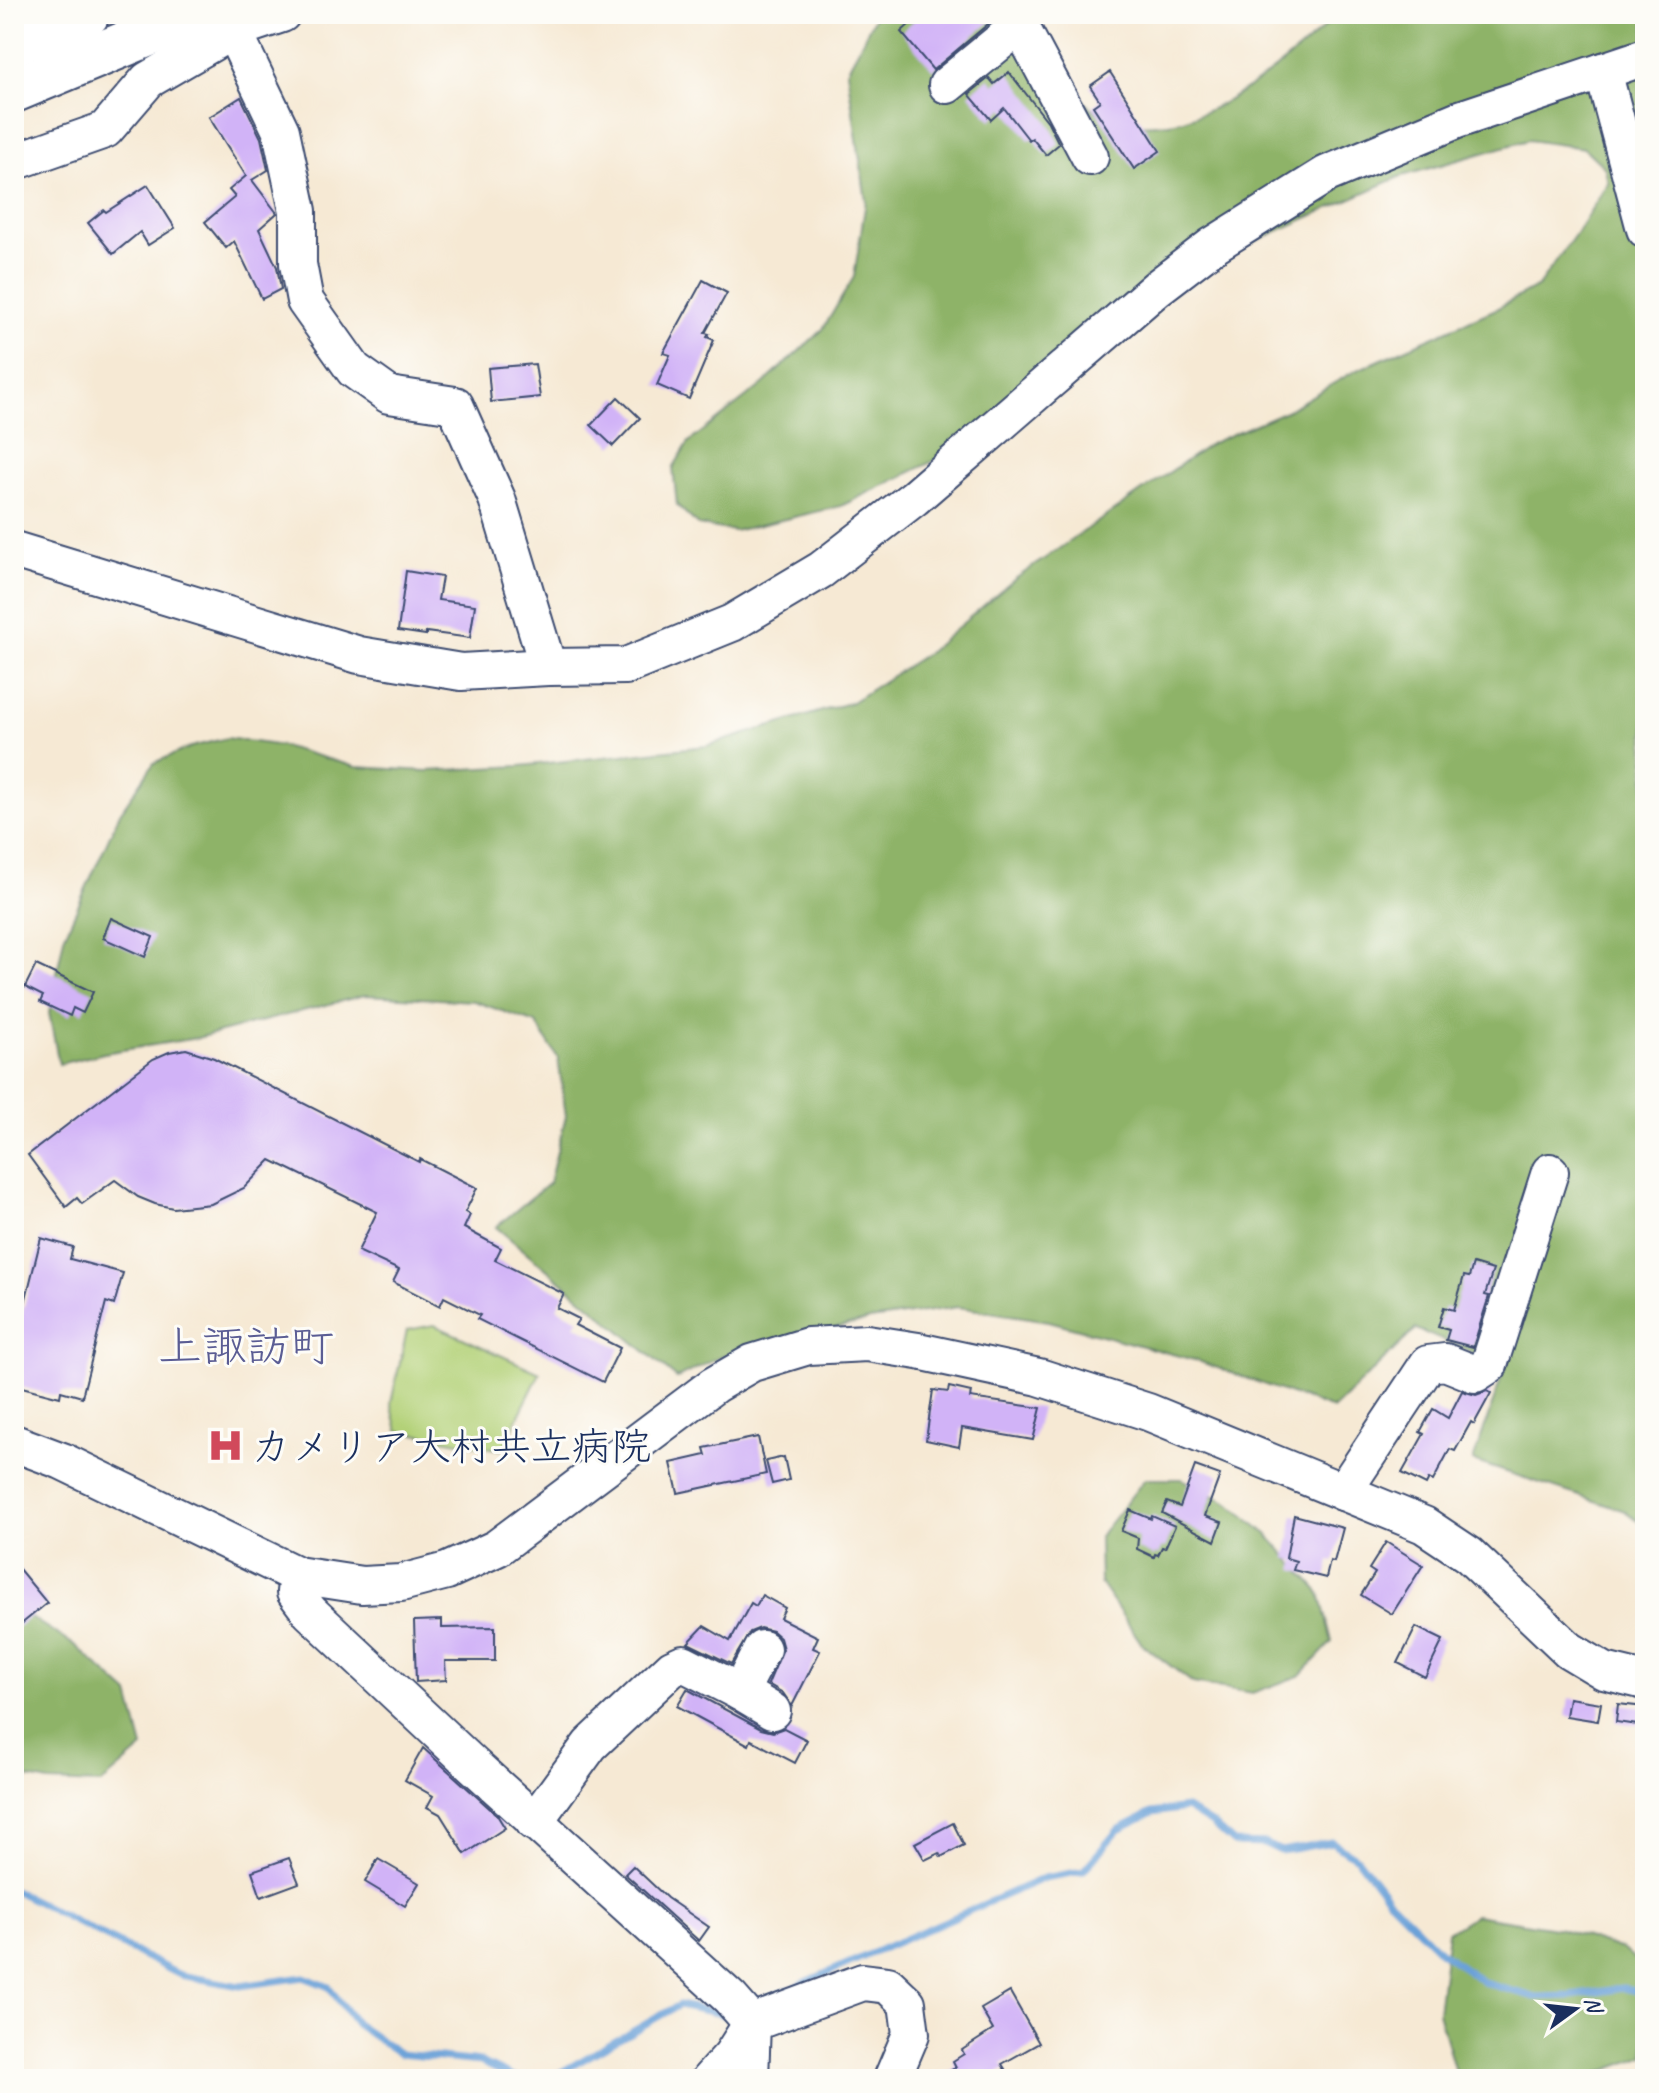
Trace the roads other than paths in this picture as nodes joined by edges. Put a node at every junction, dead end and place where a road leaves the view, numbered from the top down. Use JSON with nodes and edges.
{"nodes":[{"id":1,"x":282,"y":14,"type":"edge"},
{"id":2,"x":77,"y":18,"type":"edge"},
{"id":3,"x":219,"y":19,"type":"edge"},
{"id":4,"x":1016,"y":20,"type":"edge"},
{"id":5,"x":14,"y":43,"type":"edge"},
{"id":6,"x":1645,"y":57,"type":"edge"},
{"id":7,"x":1603,"y":71,"type":"junction"},
{"id":8,"x":947,"y":85,"type":"dead end"},
{"id":9,"x":14,"y":90,"type":"edge"},
{"id":10,"x":1090,"y":157,"type":"dead end"},
{"id":11,"x":14,"y":162,"type":"edge"},
{"id":12,"x":1645,"y":229,"type":"edge"},
{"id":13,"x":14,"y":550,"type":"edge"},
{"id":14,"x":548,"y":667,"type":"junction"},
{"id":15,"x":1550,"y":1172,"type":"dead end"},
{"id":16,"x":14,"y":1443,"type":"edge"},
{"id":17,"x":1343,"y":1492,"type":"junction"},
{"id":18,"x":297,"y":1575,"type":"junction"},
{"id":19,"x":762,"y":1649,"type":"dead end"},
{"id":20,"x":1645,"y":1681,"type":"edge"},
{"id":21,"x":740,"y":1692,"type":"junction"},
{"id":22,"x":772,"y":1711,"type":"dead end"},
{"id":23,"x":534,"y":1822,"type":"junction"},
{"id":24,"x":743,"y":2013,"type":"junction"},
{"id":25,"x":710,"y":2079,"type":"edge"},
{"id":26,"x":750,"y":2079,"type":"edge"},
{"id":27,"x":892,"y":2079,"type":"edge"}],
"edges":[{"from":1,"to":3,"type":"street"},
{"from":2,"to":5,"type":"highway"},
{"from":3,"to":9,"type":"highway"},
{"from":3,"to":11,"type":"street"},
{"from":3,"to":14,"type":"street"},
{"from":4,"to":8,"type":"street"},
{"from":4,"to":10,"type":"street"},
{"from":6,"to":7,"type":"street"},
{"from":7,"to":12,"type":"street"},
{"from":7,"to":14,"type":"street"},
{"from":13,"to":14,"type":"street"},
{"from":15,"to":17,"type":"street"},
{"from":16,"to":18,"type":"street"},
{"from":17,"to":18,"type":"street"},
{"from":17,"to":20,"type":"street"},
{"from":18,"to":23,"type":"street"},
{"from":19,"to":21,"type":"street"},
{"from":21,"to":22,"type":"street"},
{"from":21,"to":23,"type":"street"},
{"from":23,"to":24,"type":"street"},
{"from":24,"to":25,"type":"street"},
{"from":24,"to":26,"type":"street"},
{"from":24,"to":27,"type":"street"}]}
